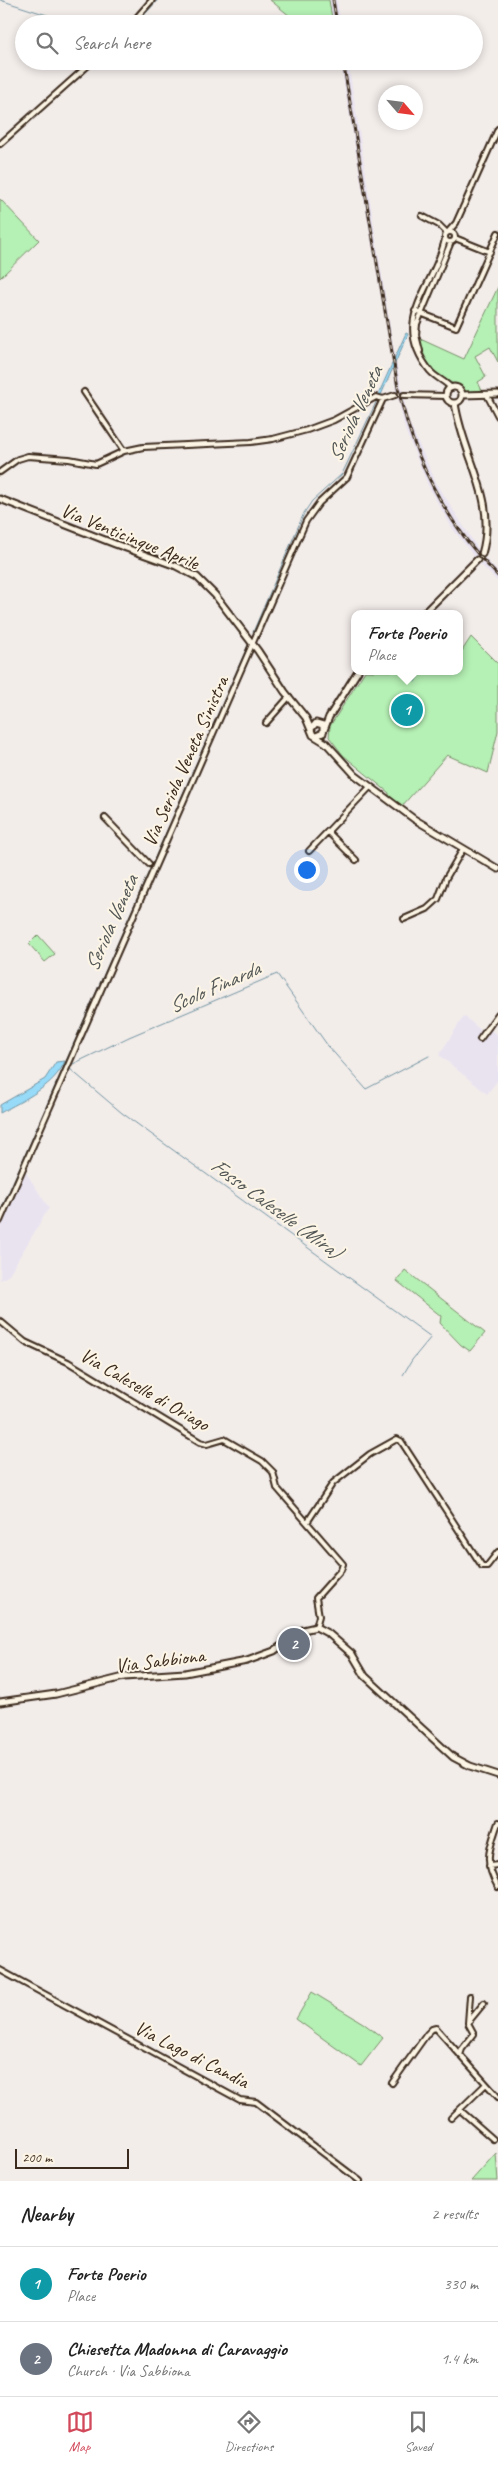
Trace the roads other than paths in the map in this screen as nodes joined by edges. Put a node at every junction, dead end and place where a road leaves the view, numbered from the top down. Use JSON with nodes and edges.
{"nodes":[{"id":1,"x":152,"y":0,"type":"edge"},
{"id":2,"x":139,"y":15,"type":"edge"},
{"id":3,"x":83,"y":70,"type":"edge"},
{"id":4,"x":497,"y":132,"type":"edge"},
{"id":5,"x":0,"y":144,"type":"edge"},
{"id":6,"x":422,"y":216,"type":"dead end"},
{"id":7,"x":456,"y":223,"type":"junction"},
{"id":8,"x":448,"y":232,"type":"junction"},
{"id":9,"x":498,"y":233,"type":"edge"},
{"id":10,"x":453,"y":238,"type":"junction"},
{"id":11,"x":445,"y":240,"type":"junction"},
{"id":12,"x":490,"y":252,"type":"junction"},
{"id":13,"x":415,"y":311,"type":"junction"},
{"id":14,"x":420,"y":314,"type":"junction"},
{"id":15,"x":422,"y":358,"type":"junction"},
{"id":16,"x":451,"y":388,"type":"junction"},
{"id":17,"x":84,"y":392,"type":"dead end"},
{"id":18,"x":498,"y":394,"type":"edge"},
{"id":19,"x":395,"y":395,"type":"dead end"},
{"id":20,"x":462,"y":395,"type":"junction"},
{"id":21,"x":487,"y":395,"type":"junction"},
{"id":22,"x":404,"y":396,"type":"dead end"},
{"id":23,"x":446,"y":396,"type":"junction"},
{"id":24,"x":383,"y":398,"type":"junction"},
{"id":25,"x":455,"y":403,"type":"junction"},
{"id":26,"x":498,"y":416,"type":"edge"},
{"id":27,"x":124,"y":451,"type":"junction"},
{"id":28,"x":480,"y":461,"type":"dead end"},
{"id":29,"x":0,"y":472,"type":"edge"},
{"id":30,"x":0,"y":499,"type":"edge"},
{"id":31,"x":491,"y":542,"type":"dead end"},
{"id":32,"x":482,"y":554,"type":"dead end"},
{"id":33,"x":477,"y":560,"type":"dead end"},
{"id":34,"x":427,"y":610,"type":"edge"},
{"id":35,"x":253,"y":644,"type":"junction"},
{"id":36,"x":355,"y":675,"type":"edge"},
{"id":37,"x":289,"y":697,"type":"junction"},
{"id":38,"x":329,"y":717,"type":"junction"},
{"id":39,"x":306,"y":718,"type":"junction"},
{"id":40,"x":266,"y":723,"type":"dead end"},
{"id":41,"x":317,"y":723,"type":"junction"},
{"id":42,"x":311,"y":728,"type":"junction"},
{"id":43,"x":324,"y":731,"type":"junction"},
{"id":44,"x":316,"y":736,"type":"junction"},
{"id":45,"x":326,"y":743,"type":"junction"},
{"id":46,"x":370,"y":788,"type":"junction"},
{"id":47,"x":105,"y":818,"type":"dead end"},
{"id":48,"x":329,"y":833,"type":"junction"},
{"id":49,"x":463,"y":850,"type":"junction"},
{"id":50,"x":310,"y":851,"type":"dead end"},
{"id":51,"x":356,"y":860,"type":"dead end"},
{"id":52,"x":149,"y":864,"type":"dead end"},
{"id":53,"x":498,"y":869,"type":"edge"},
{"id":54,"x":404,"y":919,"type":"dead end"},
{"id":55,"x":498,"y":1014,"type":"edge"},
{"id":56,"x":480,"y":1039,"type":"dead end"},
{"id":57,"x":0,"y":1220,"type":"edge"},
{"id":58,"x":0,"y":1321,"type":"edge"},
{"id":59,"x":308,"y":1521,"type":"junction"},
{"id":60,"x":498,"y":1552,"type":"edge"},
{"id":61,"x":316,"y":1628,"type":"junction"},
{"id":62,"x":0,"y":1702,"type":"edge"},
{"id":63,"x":498,"y":1775,"type":"edge"},
{"id":64,"x":498,"y":1823,"type":"edge"},
{"id":65,"x":498,"y":1865,"type":"edge"},
{"id":66,"x":489,"y":1866,"type":"junction"},
{"id":67,"x":498,"y":1887,"type":"edge"},
{"id":68,"x":0,"y":1970,"type":"edge"},
{"id":69,"x":470,"y":1996,"type":"dead end"},
{"id":70,"x":484,"y":2003,"type":"dead end"},
{"id":71,"x":470,"y":2020,"type":"junction"},
{"id":72,"x":460,"y":2055,"type":"junction"},
{"id":73,"x":392,"y":2083,"type":"dead end"},
{"id":74,"x":486,"y":2084,"type":"junction"},
{"id":75,"x":498,"y":2097,"type":"edge"},
{"id":76,"x":460,"y":2110,"type":"junction"},
{"id":77,"x":452,"y":2118,"type":"dead end"},
{"id":78,"x":493,"y":2140,"type":"dead end"},
{"id":79,"x":360,"y":2181,"type":"edge"}],
"edges":[{"from":1,"to":2,"type":"street"},
{"from":3,"to":5,"type":"street"},
{"from":4,"to":7,"type":"street"},
{"from":6,"to":8,"type":"street"},
{"from":7,"to":8,"type":"street"},
{"from":7,"to":10,"type":"street"},
{"from":8,"to":10,"type":"street"},
{"from":8,"to":11,"type":"street"},
{"from":9,"to":12,"type":"street"},
{"from":10,"to":11,"type":"street"},
{"from":10,"to":12,"type":"street"},
{"from":10,"to":14,"type":"street"},
{"from":11,"to":13,"type":"street"},
{"from":12,"to":14,"type":"street"},
{"from":13,"to":14,"type":"street"},
{"from":13,"to":15,"type":"street"},
{"from":14,"to":15,"type":"street"},
{"from":15,"to":16,"type":"street"},
{"from":16,"to":20,"type":"street"},
{"from":16,"to":23,"type":"street"},
{"from":17,"to":27,"type":"street"},
{"from":18,"to":21,"type":"street"},
{"from":19,"to":24,"type":"street"},
{"from":20,"to":21,"type":"street"},
{"from":20,"to":25,"type":"street"},
{"from":21,"to":26,"type":"street"},
{"from":22,"to":23,"type":"street"},
{"from":23,"to":25,"type":"street"},
{"from":24,"to":27,"type":"street"},
{"from":24,"to":35,"type":"street","name":"Via Seriola Veneta Sinistra"},
{"from":25,"to":28,"type":"street"},
{"from":27,"to":29,"type":"street"},
{"from":30,"to":35,"type":"street","name":"Via Venticinque Aprile"},
{"from":31,"to":32,"type":"street"},
{"from":33,"to":34,"type":"street"},
{"from":35,"to":37,"type":"street","name":"Via Venticinque Aprile"},
{"from":35,"to":57,"type":"street","name":"Via Seriola Veneta Sinistra"},
{"from":36,"to":38,"type":"street"},
{"from":37,"to":39,"type":"street","name":"Via Venticinque Aprile"},
{"from":37,"to":40,"type":"street"},
{"from":38,"to":41,"type":"street"},
{"from":38,"to":43,"type":"street"},
{"from":39,"to":41,"type":"street"},
{"from":39,"to":42,"type":"street"},
{"from":41,"to":42,"type":"street"},
{"from":41,"to":43,"type":"street"},
{"from":42,"to":44,"type":"street"},
{"from":43,"to":44,"type":"street"},
{"from":43,"to":45,"type":"street"},
{"from":44,"to":45,"type":"street"},
{"from":45,"to":46,"type":"street"},
{"from":46,"to":48,"type":"street"},
{"from":46,"to":49,"type":"street"},
{"from":47,"to":52,"type":"street"},
{"from":48,"to":50,"type":"street"},
{"from":48,"to":51,"type":"street"},
{"from":49,"to":53,"type":"street"},
{"from":49,"to":54,"type":"street"},
{"from":55,"to":56,"type":"street"},
{"from":58,"to":59,"type":"street","name":"Via Caleselle di Oriago"},
{"from":59,"to":60,"type":"street"},
{"from":59,"to":61,"type":"street"},
{"from":61,"to":62,"type":"street","name":"Via Sabbiona"},
{"from":61,"to":63,"type":"street"},
{"from":64,"to":66,"type":"street"},
{"from":65,"to":66,"type":"street"},
{"from":66,"to":67,"type":"street"},
{"from":68,"to":79,"type":"street","name":"Via Lago di Candia"},
{"from":69,"to":71,"type":"street"},
{"from":70,"to":71,"type":"street"},
{"from":71,"to":72,"type":"street"},
{"from":72,"to":73,"type":"street"},
{"from":72,"to":74,"type":"street"},
{"from":74,"to":75,"type":"street"},
{"from":74,"to":76,"type":"street"},
{"from":76,"to":77,"type":"street"},
{"from":76,"to":78,"type":"street"}]}
